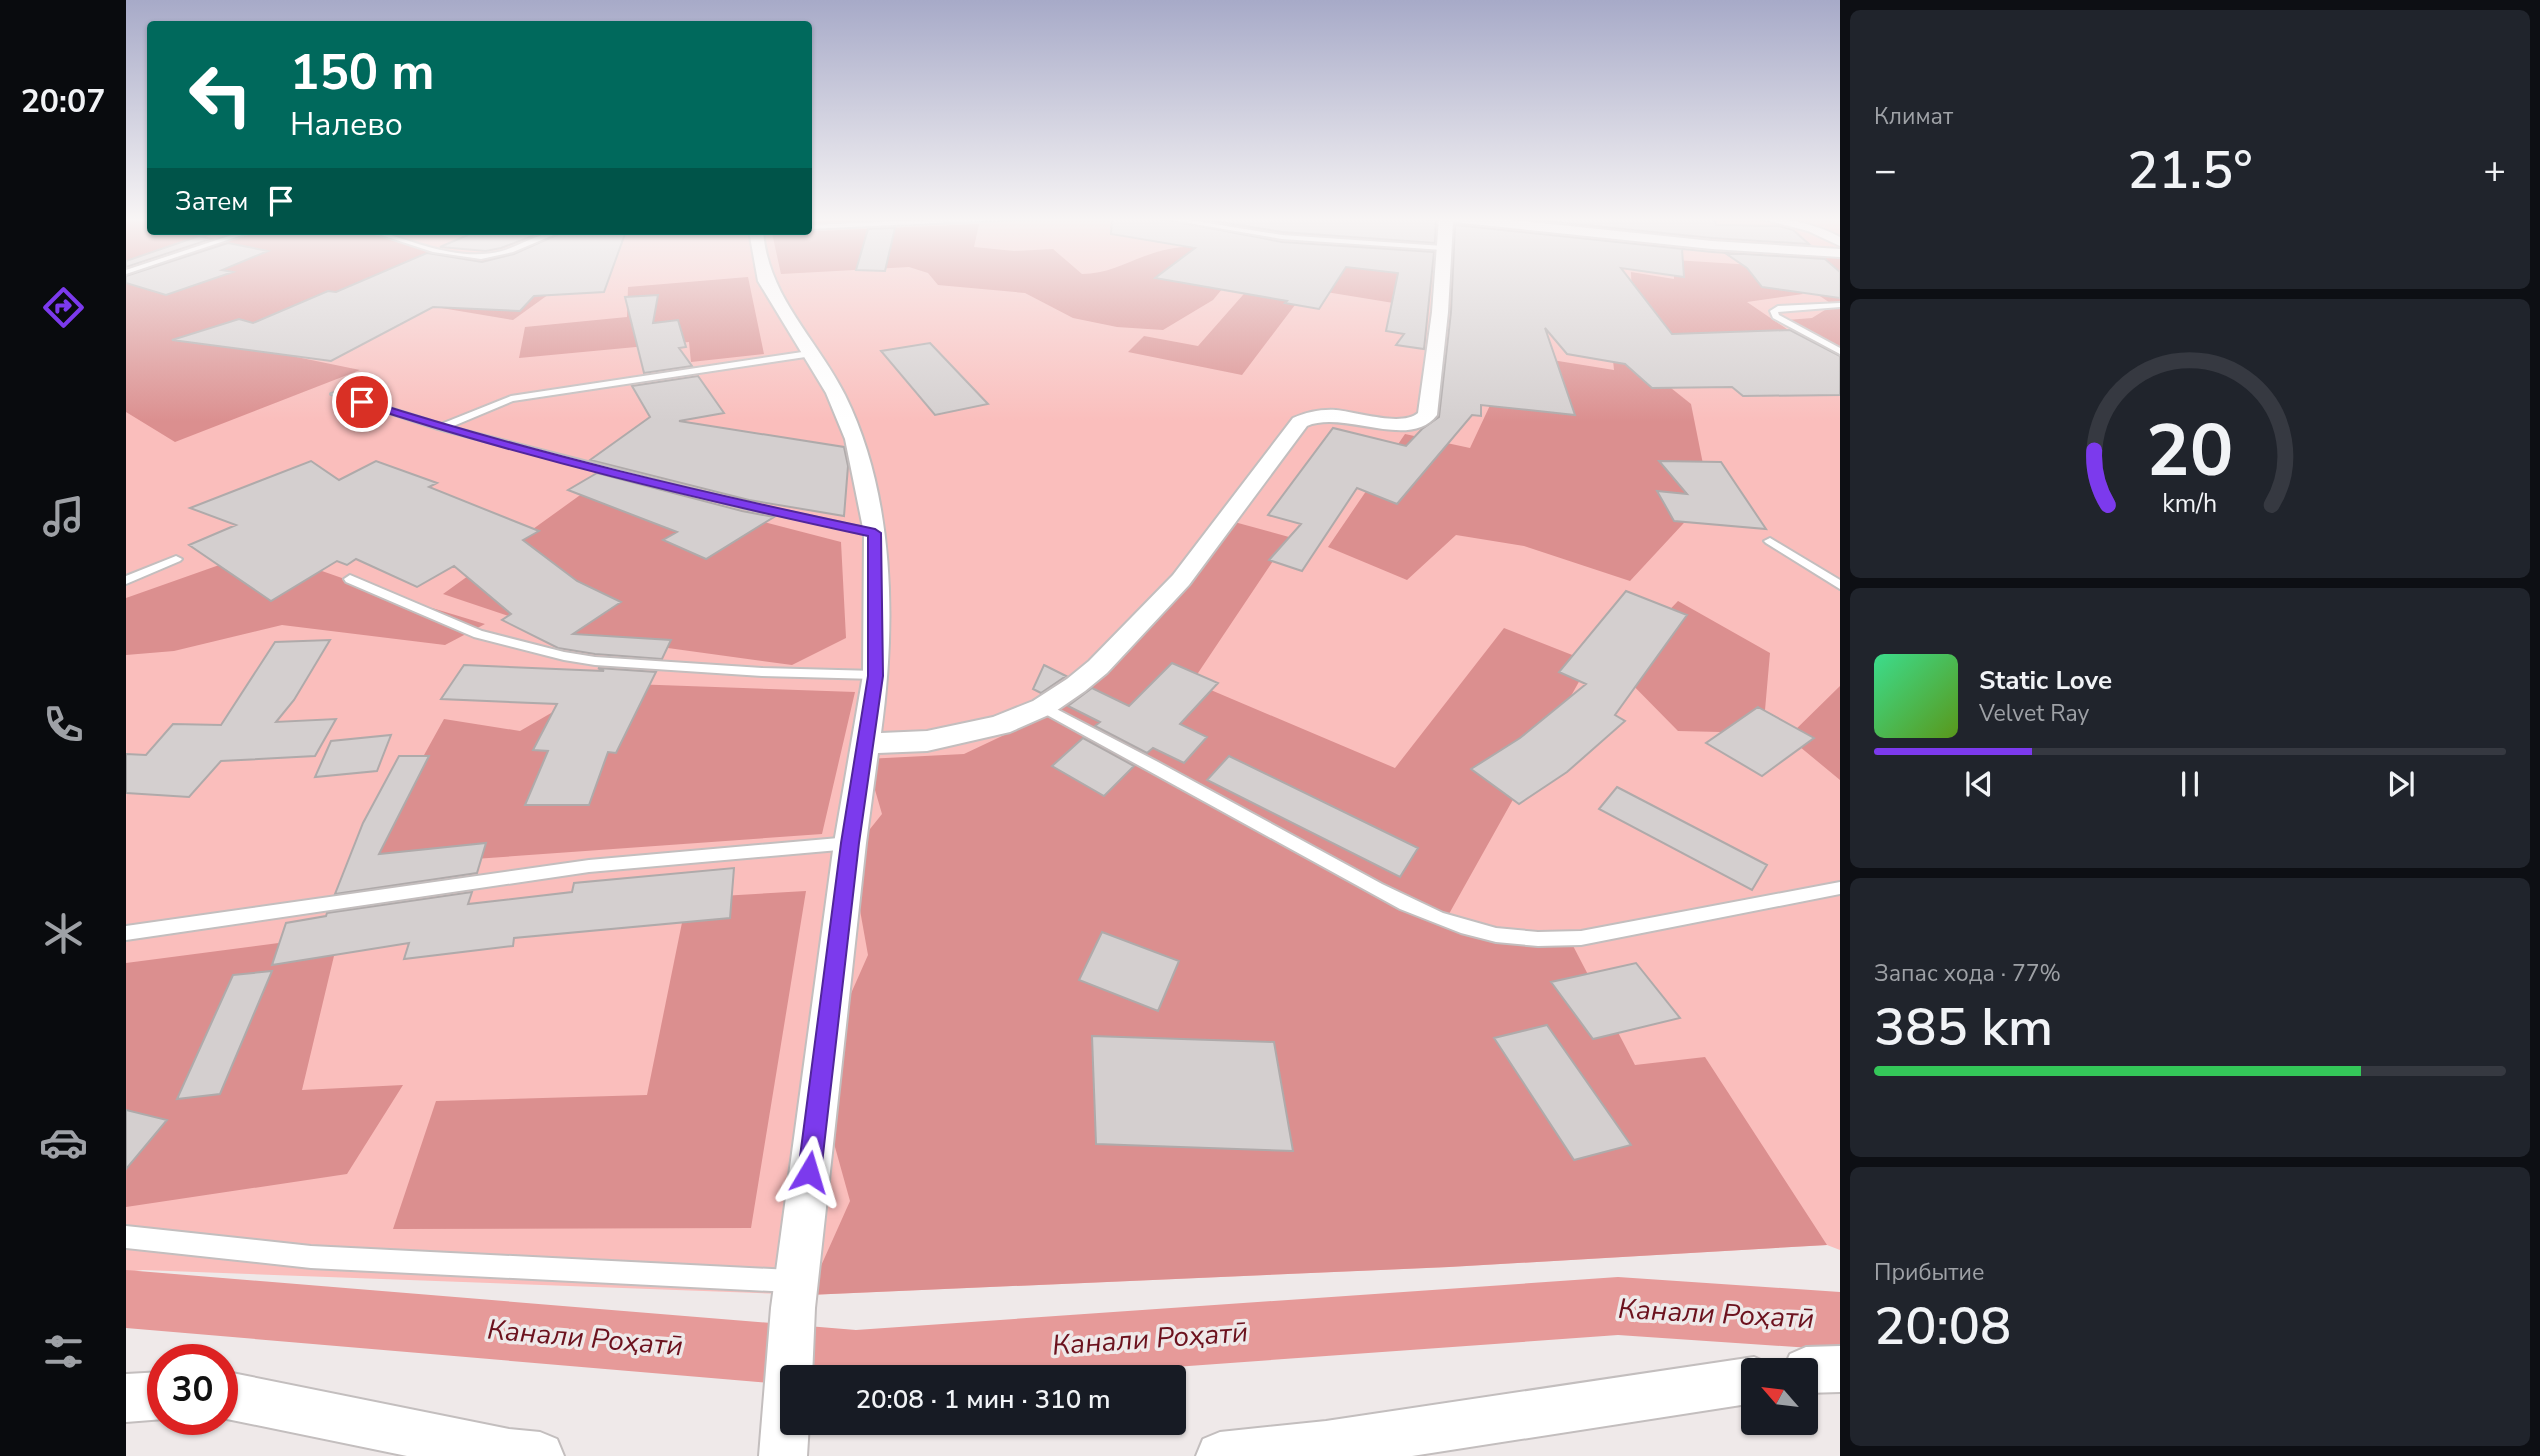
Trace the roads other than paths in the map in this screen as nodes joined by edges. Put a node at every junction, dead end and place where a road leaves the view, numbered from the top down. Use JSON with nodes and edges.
{"nodes":[{"id":1,"x":769,"y":286,"type":"edge"},
{"id":2,"x":1441,"y":286,"type":"edge"},
{"id":3,"x":1840,"y":305,"type":"edge"},
{"id":4,"x":1840,"y":351,"type":"edge"},
{"id":5,"x":809,"y":354,"type":"junction"},
{"id":6,"x":336,"y":394,"type":"dead end"},
{"id":7,"x":441,"y":427,"type":"junction"},
{"id":8,"x":875,"y":533,"type":"junction"},
{"id":9,"x":1770,"y":541,"type":"dead end"},
{"id":10,"x":176,"y":559,"type":"dead end"},
{"id":11,"x":350,"y":579,"type":"dead end"},
{"id":12,"x":126,"y":580,"type":"edge"},
{"id":13,"x":1840,"y":585,"type":"edge"},
{"id":14,"x":876,"y":676,"type":"junction"},
{"id":15,"x":1043,"y":707,"type":"junction"},
{"id":16,"x":867,"y":744,"type":"junction"},
{"id":17,"x":850,"y":843,"type":"junction"},
{"id":18,"x":1840,"y":888,"type":"edge"},
{"id":19,"x":126,"y":933,"type":"edge"},
{"id":20,"x":126,"y":1237,"type":"edge"},
{"id":21,"x":794,"y":1295,"type":"junction"},
{"id":22,"x":1840,"y":1369,"type":"edge"},
{"id":23,"x":1818,"y":1370,"type":"edge"},
{"id":24,"x":1741,"y":1382,"type":"edge"},
{"id":25,"x":147,"y":1397,"type":"edge"},
{"id":26,"x":238,"y":1397,"type":"edge"},
{"id":27,"x":126,"y":1398,"type":"edge"},
{"id":28,"x":784,"y":1449,"type":"edge"},
{"id":29,"x":540,"y":1456,"type":"edge"},
{"id":30,"x":1220,"y":1456,"type":"edge"}],
"edges":[{"from":1,"to":5,"type":"street"},
{"from":2,"to":15,"type":"street"},
{"from":3,"to":4,"type":"lane"},
{"from":5,"to":7,"type":"lane"},
{"from":5,"to":8,"type":"street"},
{"from":6,"to":7,"type":"lane"},
{"from":7,"to":8,"type":"lane"},
{"from":8,"to":14,"type":"street"},
{"from":9,"to":13,"type":"lane"},
{"from":10,"to":12,"type":"lane"},
{"from":11,"to":14,"type":"lane"},
{"from":14,"to":16,"type":"street"},
{"from":15,"to":16,"type":"street"},
{"from":15,"to":18,"type":"lane"},
{"from":16,"to":17,"type":"street"},
{"from":17,"to":19,"type":"lane"},
{"from":17,"to":21,"type":"street"},
{"from":20,"to":21,"type":"lane"},
{"from":21,"to":28,"type":"street"},
{"from":22,"to":23,"type":"street"},
{"from":24,"to":30,"type":"street"},
{"from":25,"to":27,"type":"street"},
{"from":26,"to":29,"type":"street"}]}
